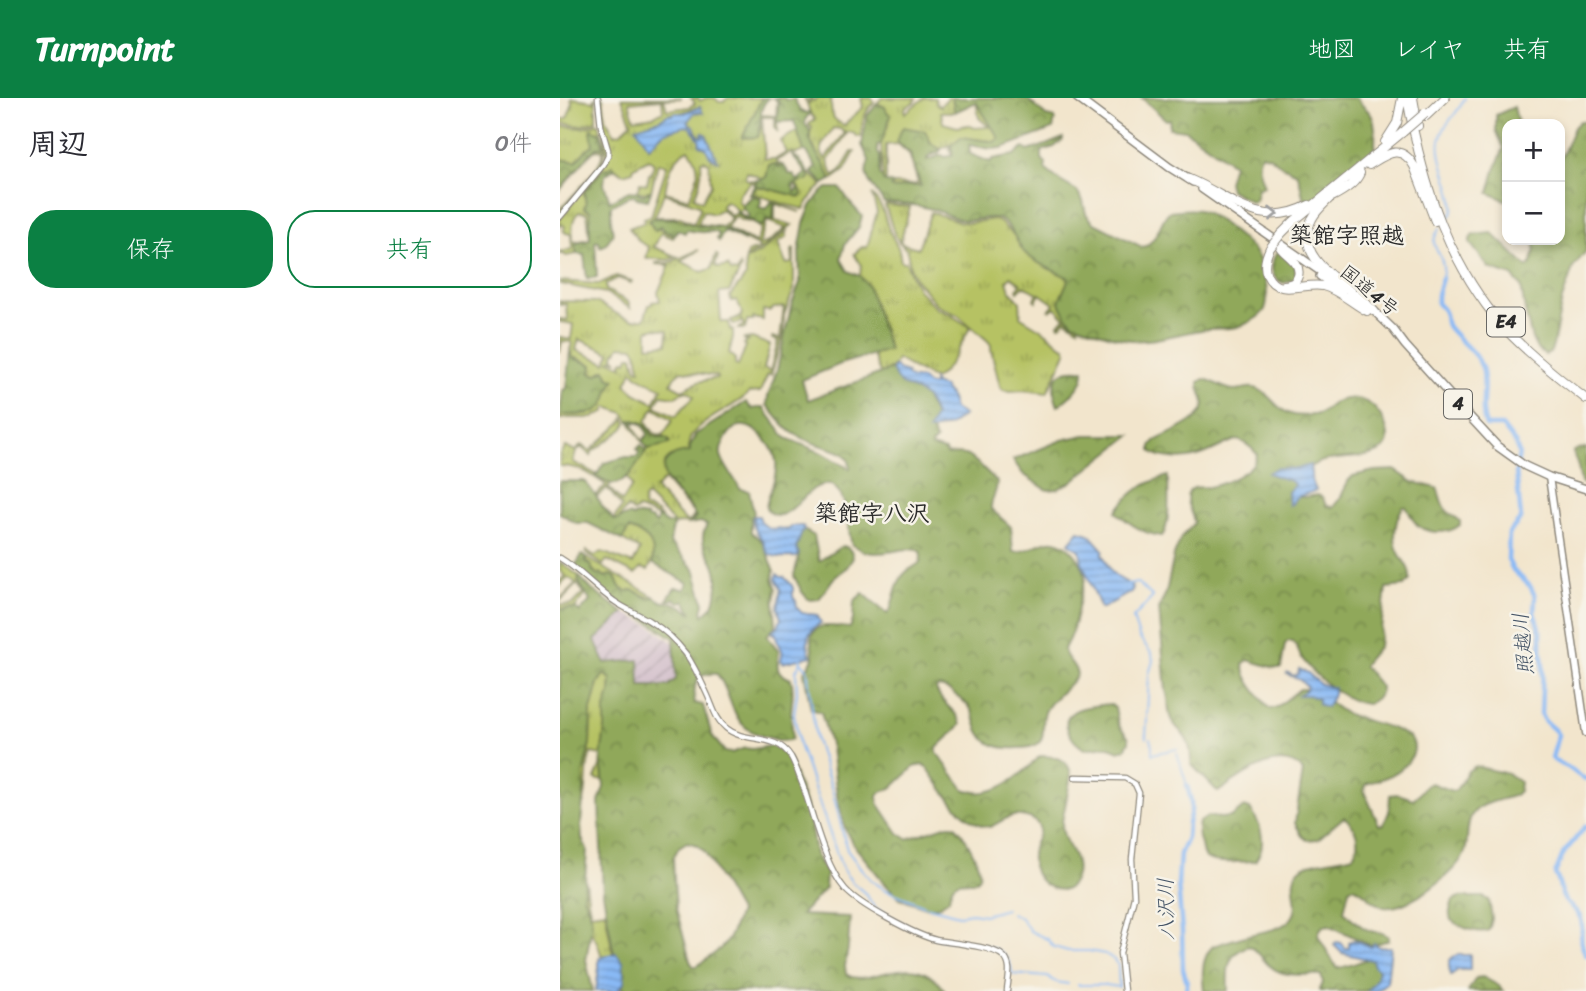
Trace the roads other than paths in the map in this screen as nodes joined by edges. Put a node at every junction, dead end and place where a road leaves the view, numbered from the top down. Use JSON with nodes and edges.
{"nodes":[{"id":1,"x":598,"y":98,"type":"edge"},
{"id":2,"x":1077,"y":98,"type":"edge"},
{"id":3,"x":1402,"y":98,"type":"edge"},
{"id":4,"x":1443,"y":98,"type":"edge"},
{"id":5,"x":1412,"y":99,"type":"edge"},
{"id":6,"x":1368,"y":164,"type":"junction"},
{"id":7,"x":1172,"y":169,"type":"junction"},
{"id":8,"x":1189,"y":179,"type":"junction"},
{"id":9,"x":1332,"y":195,"type":"junction"},
{"id":10,"x":560,"y":217,"type":"edge"},
{"id":11,"x":1440,"y":223,"type":"junction"},
{"id":12,"x":1446,"y":236,"type":"junction"},
{"id":13,"x":1274,"y":248,"type":"junction"},
{"id":14,"x":1371,"y":311,"type":"junction"},
{"id":15,"x":1586,"y":393,"type":"edge"},
{"id":16,"x":1586,"y":398,"type":"edge"},
{"id":17,"x":1549,"y":477,"type":"junction"},
{"id":18,"x":1586,"y":489,"type":"edge"},
{"id":19,"x":560,"y":558,"type":"edge"},
{"id":20,"x":1586,"y":733,"type":"edge"},
{"id":21,"x":1075,"y":777,"type":"dead end"},
{"id":22,"x":1124,"y":990,"type":"edge"},
{"id":23,"x":1007,"y":991,"type":"edge"}],
"edges":[{"from":1,"to":10,"type":"street"},
{"from":2,"to":7,"type":"highway","name":"国道4号","number":"4"},
{"from":3,"to":6,"type":"highway"},
{"from":4,"to":6,"type":"highway","bridge":true},
{"from":5,"to":11,"type":"highway","number":"E4"},
{"from":6,"to":9,"type":"highway"},
{"from":6,"to":11,"type":"highway"},
{"from":7,"to":8,"type":"highway","name":"国道4号","number":"4"},
{"from":7,"to":13,"type":"highway","name":"国道4号","number":"4"},
{"from":8,"to":9,"type":"highway","one_way":true},
{"from":8,"to":14,"type":"highway","name":"国道4号","number":"4"},
{"from":9,"to":13,"type":"highway","bridge":true},
{"from":9,"to":14,"type":"highway"},
{"from":11,"to":12,"type":"highway","number":"E4"},
{"from":12,"to":15,"type":"highway","number":"E4"},
{"from":12,"to":16,"type":"highway","number":"E4"},
{"from":13,"to":13,"type":"highway"},
{"from":13,"to":14,"type":"highway","name":"国道4号","number":"4"},
{"from":13,"to":14,"type":"highway"},
{"from":14,"to":17,"type":"highway","name":"国道4号","number":"4"},
{"from":17,"to":18,"type":"highway","name":"国道4号","number":"4"},
{"from":17,"to":20,"type":"main road"},
{"from":19,"to":23,"type":"street"},
{"from":21,"to":22,"type":"street"}]}
